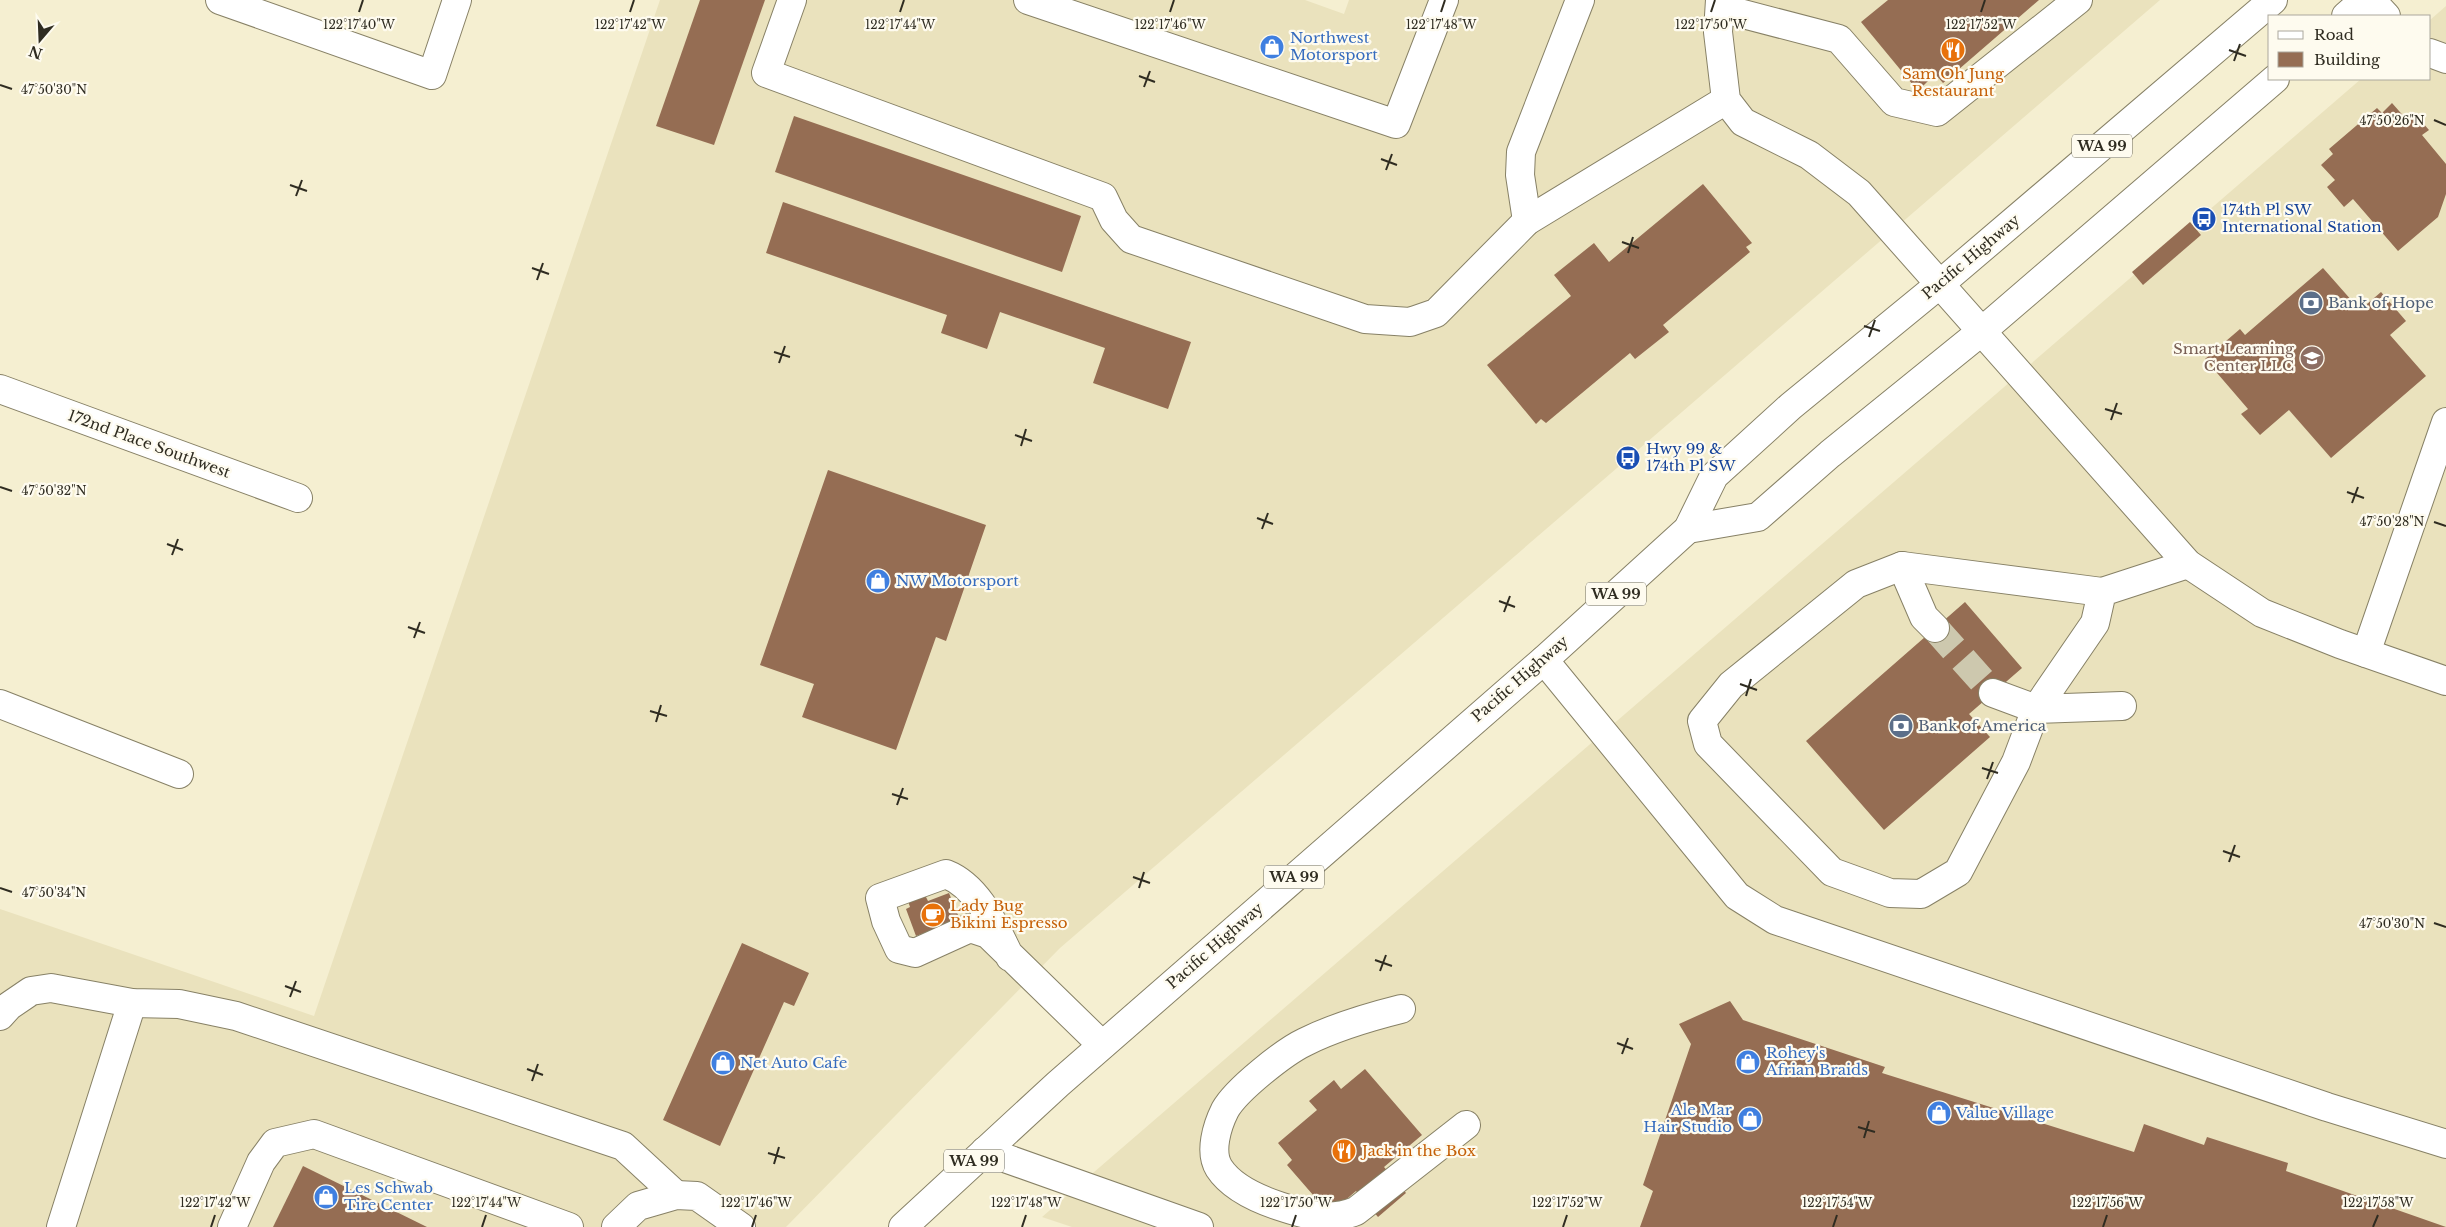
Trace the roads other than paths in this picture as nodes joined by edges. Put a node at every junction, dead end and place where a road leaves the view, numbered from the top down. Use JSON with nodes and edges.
{"nodes":[{"id":1,"x":220,"y":0,"type":"edge"},
{"id":2,"x":457,"y":0,"type":"edge"},
{"id":3,"x":792,"y":0,"type":"edge"},
{"id":4,"x":1028,"y":0,"type":"edge"},
{"id":5,"x":1444,"y":0,"type":"edge"},
{"id":6,"x":1580,"y":0,"type":"edge"},
{"id":7,"x":2078,"y":0,"type":"edge"},
{"id":8,"x":2364,"y":0,"type":"edge"},
{"id":9,"x":2371,"y":0,"type":"edge"},
{"id":10,"x":2266,"y":3,"type":"edge"},
{"id":11,"x":1720,"y":4,"type":"edge"},
{"id":12,"x":2347,"y":15,"type":"edge"},
{"id":13,"x":2385,"y":15,"type":"edge"},
{"id":14,"x":2431,"y":53,"type":"edge"},
{"id":15,"x":2446,"y":59,"type":"edge"},
{"id":16,"x":2274,"y":80,"type":"edge"},
{"id":17,"x":1726,"y":100,"type":"junction"},
{"id":18,"x":1527,"y":221,"type":"junction"},
{"id":19,"x":1940,"y":284,"type":"junction"},
{"id":20,"x":1982,"y":332,"type":"junction"},
{"id":21,"x":0,"y":389,"type":"edge"},
{"id":22,"x":2446,"y":422,"type":"edge"},
{"id":23,"x":298,"y":498,"type":"dead end"},
{"id":24,"x":1688,"y":529,"type":"junction"},
{"id":25,"x":2188,"y":564,"type":"junction"},
{"id":26,"x":1902,"y":566,"type":"junction"},
{"id":27,"x":2102,"y":592,"type":"junction"},
{"id":28,"x":1935,"y":628,"type":"tunnel mouth"},
{"id":29,"x":2366,"y":653,"type":"junction"},
{"id":30,"x":1544,"y":660,"type":"junction"},
{"id":31,"x":2446,"y":680,"type":"edge"},
{"id":32,"x":1993,"y":693,"type":"tunnel mouth"},
{"id":33,"x":0,"y":704,"type":"edge"},
{"id":34,"x":2122,"y":706,"type":"dead end"},
{"id":35,"x":2036,"y":709,"type":"junction"},
{"id":36,"x":179,"y":774,"type":"dead end"},
{"id":37,"x":1010,"y":957,"type":"junction"},
{"id":38,"x":132,"y":1003,"type":"junction"},
{"id":39,"x":1402,"y":1009,"type":"dead end"},
{"id":40,"x":0,"y":1016,"type":"edge"},
{"id":41,"x":1102,"y":1045,"type":"junction"},
{"id":42,"x":1466,"y":1125,"type":"dead end"},
{"id":43,"x":2446,"y":1144,"type":"edge"},
{"id":44,"x":984,"y":1152,"type":"junction"},
{"id":45,"x":676,"y":1195,"type":"junction"},
{"id":46,"x":61,"y":1227,"type":"edge"},
{"id":47,"x":232,"y":1227,"type":"edge"},
{"id":48,"x":569,"y":1227,"type":"edge"},
{"id":49,"x":616,"y":1227,"type":"edge"},
{"id":50,"x":741,"y":1227,"type":"edge"},
{"id":51,"x":903,"y":1227,"type":"edge"},
{"id":52,"x":1199,"y":1227,"type":"edge"}],
"edges":[{"from":1,"to":2,"type":"main road"},
{"from":3,"to":18,"type":"main road"},
{"from":4,"to":5,"type":"main road"},
{"from":6,"to":18,"type":"main road"},
{"from":7,"to":11,"type":"main road"},
{"from":8,"to":12,"type":"main road"},
{"from":9,"to":13,"type":"main road"},
{"from":10,"to":19,"type":"main road","name":"Pacific Highway","number":"WA 99"},
{"from":11,"to":17,"type":"main road"},
{"from":14,"to":15,"type":"main road"},
{"from":16,"to":20,"type":"main road"},
{"from":17,"to":18,"type":"main road"},
{"from":17,"to":19,"type":"main road"},
{"from":19,"to":20,"type":"main road"},
{"from":19,"to":24,"type":"main road","name":"Pacific Highway","number":"WA 99"},
{"from":20,"to":24,"type":"main road"},
{"from":20,"to":25,"type":"main road"},
{"from":21,"to":23,"type":"main road","name":"172nd Place Southwest"},
{"from":22,"to":29,"type":"main road"},
{"from":24,"to":30,"type":"main road","name":"Pacific Highway","number":"WA 99"},
{"from":25,"to":27,"type":"main road"},
{"from":25,"to":29,"type":"main road"},
{"from":26,"to":27,"type":"main road"},
{"from":26,"to":28,"type":"main road"},
{"from":26,"to":35,"type":"main road"},
{"from":27,"to":35,"type":"main road"},
{"from":29,"to":31,"type":"main road"},
{"from":30,"to":41,"type":"main road","name":"Pacific Highway","number":"WA 99"},
{"from":30,"to":43,"type":"main road"},
{"from":32,"to":35,"type":"main road"},
{"from":33,"to":36,"type":"main road"},
{"from":34,"to":35,"type":"main road"},
{"from":37,"to":37,"type":"main road"},
{"from":37,"to":41,"type":"main road"},
{"from":38,"to":40,"type":"main road"},
{"from":38,"to":45,"type":"main road"},
{"from":38,"to":46,"type":"main road"},
{"from":39,"to":42,"type":"main road"},
{"from":41,"to":44,"type":"main road","name":"Pacific Highway","number":"WA 99"},
{"from":44,"to":51,"type":"main road","name":"Pacific Highway","number":"WA 99"},
{"from":44,"to":52,"type":"main road"},
{"from":45,"to":49,"type":"main road"},
{"from":45,"to":50,"type":"main road"},
{"from":47,"to":48,"type":"main road"}]}
